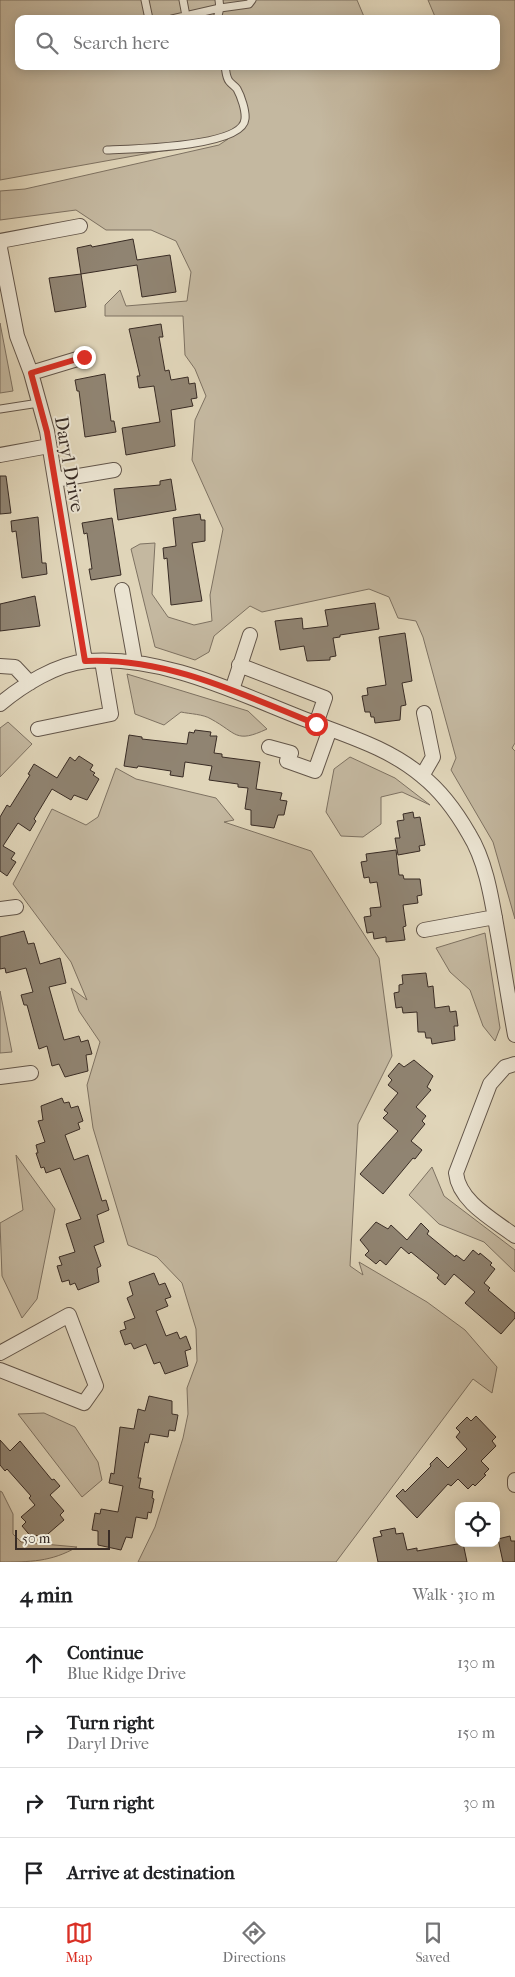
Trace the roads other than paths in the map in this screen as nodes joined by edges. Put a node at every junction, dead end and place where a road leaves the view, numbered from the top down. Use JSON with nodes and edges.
{"nodes":[{"id":1,"x":145,"y":0,"type":"edge"},
{"id":2,"x":183,"y":0,"type":"edge"},
{"id":3,"x":252,"y":0,"type":"edge"},
{"id":4,"x":220,"y":4,"type":"edge"},
{"id":5,"x":148,"y":15,"type":"edge"},
{"id":6,"x":186,"y":15,"type":"edge"},
{"id":7,"x":189,"y":15,"type":"edge"},
{"id":8,"x":226,"y":70,"type":"edge"},
{"id":9,"x":107,"y":150,"type":"dead end"},
{"id":10,"x":80,"y":226,"type":"dead end"},
{"id":11,"x":0,"y":241,"type":"edge"},
{"id":12,"x":0,"y":248,"type":"edge"},
{"id":13,"x":84,"y":357,"type":"dead end"},
{"id":14,"x":31,"y":373,"type":"junction"},
{"id":15,"x":39,"y":402,"type":"junction"},
{"id":16,"x":0,"y":410,"type":"edge"},
{"id":17,"x":49,"y":446,"type":"junction"},
{"id":18,"x":0,"y":455,"type":"edge"},
{"id":19,"x":114,"y":470,"type":"dead end"},
{"id":20,"x":55,"y":480,"type":"junction"},
{"id":21,"x":122,"y":590,"type":"dead end"},
{"id":22,"x":250,"y":635,"type":"dead end"},
{"id":23,"x":102,"y":660,"type":"junction"},
{"id":24,"x":85,"y":661,"type":"junction"},
{"id":25,"x":135,"y":662,"type":"junction"},
{"id":26,"x":239,"y":665,"type":"junction"},
{"id":27,"x":0,"y":666,"type":"edge"},
{"id":28,"x":30,"y":683,"type":"junction"},
{"id":29,"x":232,"y":690,"type":"junction"},
{"id":30,"x":0,"y":704,"type":"edge"},
{"id":31,"x":424,"y":712,"type":"dead end"},
{"id":32,"x":316,"y":724,"type":"junction"},
{"id":33,"x":38,"y":729,"type":"dead end"},
{"id":34,"x":330,"y":729,"type":"junction"},
{"id":35,"x":269,"y":747,"type":"dead end"},
{"id":36,"x":422,"y":776,"type":"junction"},
{"id":37,"x":16,"y":906,"type":"dead end"},
{"id":38,"x":0,"y":909,"type":"edge"},
{"id":39,"x":495,"y":917,"type":"junction"},
{"id":40,"x":424,"y":930,"type":"dead end"},
{"id":41,"x":515,"y":1036,"type":"edge"},
{"id":42,"x":515,"y":1064,"type":"edge"},
{"id":43,"x":31,"y":1073,"type":"dead end"},
{"id":44,"x":0,"y":1077,"type":"edge"},
{"id":45,"x":515,"y":1236,"type":"edge"},
{"id":46,"x":0,"y":1353,"type":"edge"},
{"id":47,"x":0,"y":1370,"type":"edge"},
{"id":48,"x":515,"y":1480,"type":"edge"},
{"id":49,"x":515,"y":1485,"type":"edge"}],
"edges":[{"from":1,"to":5,"type":"lane"},
{"from":2,"to":6,"type":"lane"},
{"from":3,"to":4,"type":"lane"},
{"from":4,"to":7,"type":"lane"},
{"from":8,"to":9,"type":"lane"},
{"from":10,"to":11,"type":"street"},
{"from":12,"to":14,"type":"street","name":"Daryl Drive"},
{"from":13,"to":14,"type":"street"},
{"from":14,"to":15,"type":"street","name":"Daryl Drive"},
{"from":15,"to":16,"type":"lane"},
{"from":15,"to":17,"type":"street","name":"Daryl Drive"},
{"from":17,"to":18,"type":"street"},
{"from":17,"to":20,"type":"street","name":"Daryl Drive"},
{"from":19,"to":20,"type":"street"},
{"from":20,"to":24,"type":"street","name":"Daryl Drive"},
{"from":21,"to":25,"type":"street"},
{"from":22,"to":26,"type":"street"},
{"from":23,"to":24,"type":"street"},
{"from":23,"to":25,"type":"street"},
{"from":23,"to":33,"type":"street"},
{"from":24,"to":28,"type":"street"},
{"from":25,"to":29,"type":"street"},
{"from":26,"to":29,"type":"street"},
{"from":26,"to":32,"type":"street"},
{"from":27,"to":28,"type":"street"},
{"from":28,"to":30,"type":"street"},
{"from":29,"to":32,"type":"street"},
{"from":31,"to":36,"type":"street"},
{"from":32,"to":34,"type":"street"},
{"from":34,"to":35,"type":"street"},
{"from":34,"to":36,"type":"street"},
{"from":36,"to":39,"type":"street"},
{"from":37,"to":38,"type":"street"},
{"from":39,"to":40,"type":"street"},
{"from":39,"to":41,"type":"street"},
{"from":42,"to":45,"type":"street"},
{"from":43,"to":44,"type":"street"},
{"from":46,"to":47,"type":"street"},
{"from":48,"to":49,"type":"street"}]}
